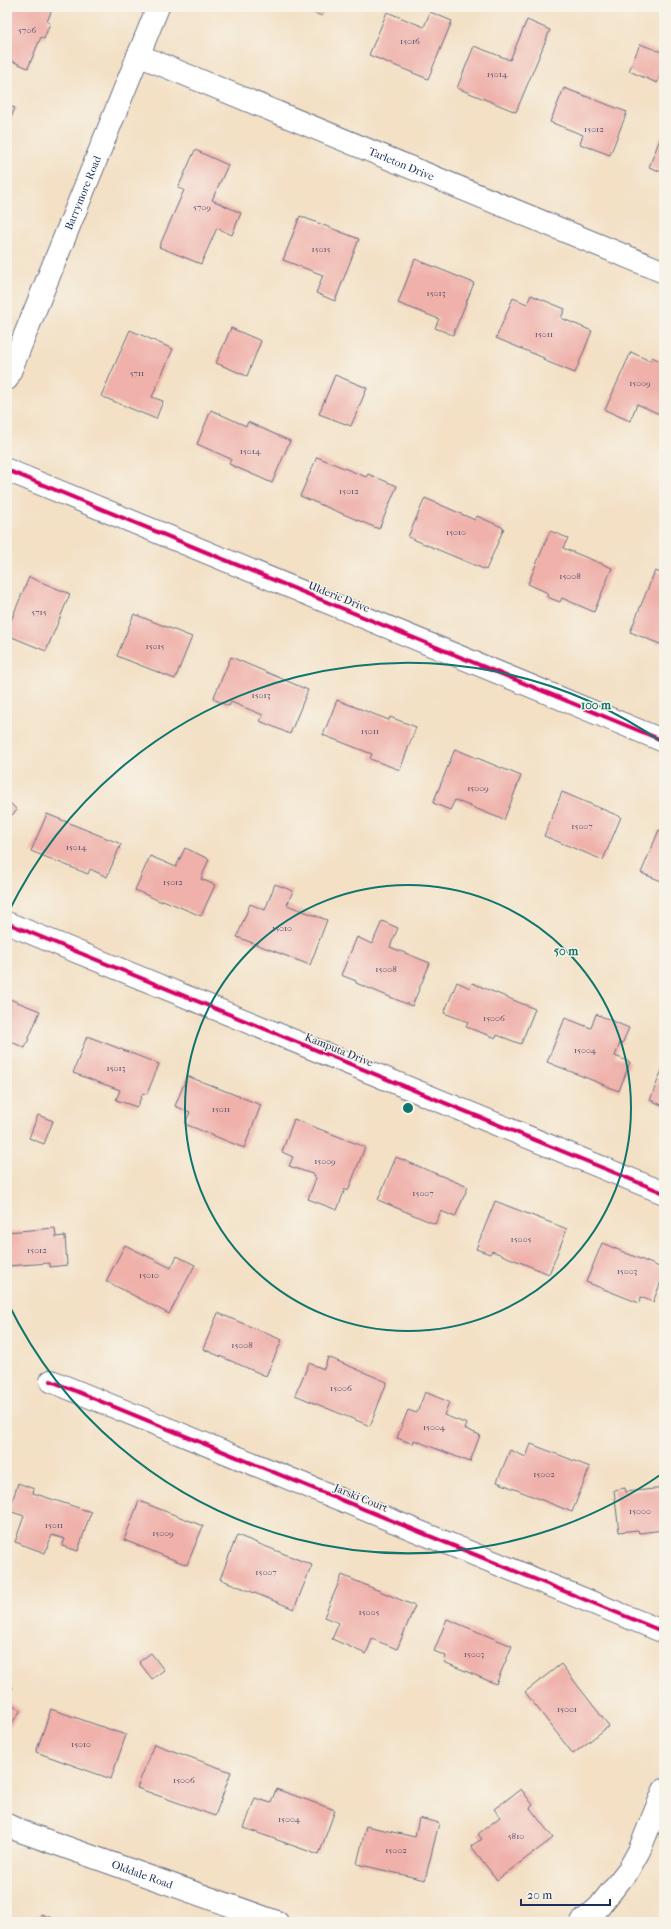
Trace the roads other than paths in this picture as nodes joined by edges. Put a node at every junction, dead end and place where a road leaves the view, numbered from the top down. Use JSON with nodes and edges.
{"nodes":[{"id":1,"x":158,"y":7,"type":"edge"},
{"id":2,"x":138,"y":56,"type":"junction"},
{"id":3,"x":664,"y":272,"type":"edge"},
{"id":4,"x":7,"y":379,"type":"edge"},
{"id":5,"x":7,"y":470,"type":"edge"},
{"id":6,"x":664,"y":741,"type":"edge"},
{"id":7,"x":7,"y":923,"type":"edge"},
{"id":8,"x":664,"y":1193,"type":"edge"},
{"id":9,"x":51,"y":1381,"type":"dead end"},
{"id":10,"x":664,"y":1632,"type":"edge"},
{"id":11,"x":664,"y":1790,"type":"edge"},
{"id":12,"x":7,"y":1825,"type":"edge"},
{"id":13,"x":277,"y":1922,"type":"edge"},
{"id":14,"x":582,"y":1922,"type":"edge"}],
"edges":[{"from":1,"to":2,"type":"street","name":"Barrymore Road"},
{"from":2,"to":3,"type":"street","name":"Tarleton Drive"},
{"from":2,"to":4,"type":"street","name":"Barrymore Road"},
{"from":5,"to":6,"type":"street","name":"Ulderic Drive"},
{"from":7,"to":8,"type":"street","name":"Kamputa Drive"},
{"from":9,"to":10,"type":"street","name":"Jarski Court"},
{"from":11,"to":14,"type":"street"},
{"from":12,"to":13,"type":"street","name":"Olddale Road"}]}
